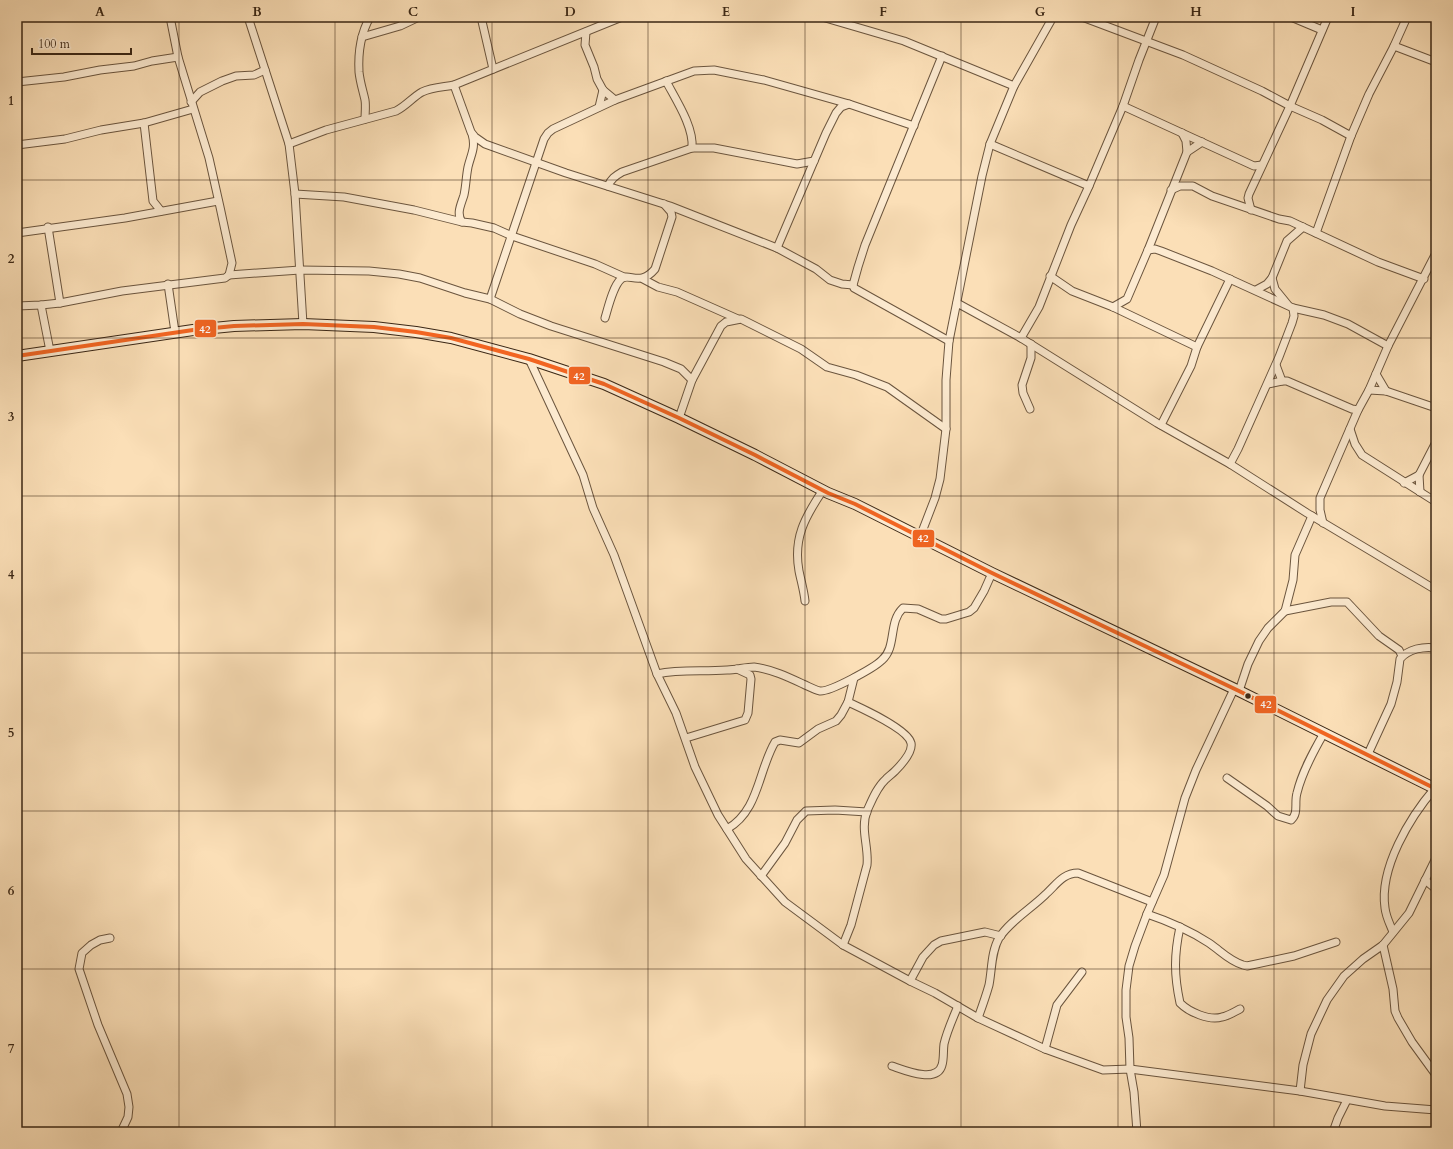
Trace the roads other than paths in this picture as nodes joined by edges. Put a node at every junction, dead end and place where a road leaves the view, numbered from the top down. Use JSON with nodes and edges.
{"nodes":[{"id":1,"x":170,"y":17,"type":"edge"},
{"id":2,"x":248,"y":17,"type":"edge"},
{"id":3,"x":370,"y":17,"type":"edge"},
{"id":4,"x":419,"y":17,"type":"edge"},
{"id":5,"x":481,"y":17,"type":"edge"},
{"id":6,"x":622,"y":17,"type":"edge"},
{"id":7,"x":822,"y":17,"type":"edge"},
{"id":8,"x":1082,"y":17,"type":"edge"},
{"id":9,"x":1156,"y":17,"type":"edge"},
{"id":10,"x":1291,"y":17,"type":"edge"},
{"id":11,"x":1328,"y":17,"type":"edge"},
{"id":12,"x":1407,"y":17,"type":"edge"},
{"id":13,"x":1050,"y":18,"type":"edge"},
{"id":14,"x":1322,"y":30,"type":"junction"},
{"id":15,"x":586,"y":32,"type":"junction"},
{"id":16,"x":362,"y":37,"type":"junction"},
{"id":17,"x":572,"y":37,"type":"junction"},
{"id":18,"x":1148,"y":41,"type":"junction"},
{"id":19,"x":585,"y":45,"type":"junction"},
{"id":20,"x":1394,"y":46,"type":"junction"},
{"id":21,"x":942,"y":56,"type":"junction"},
{"id":22,"x":178,"y":57,"type":"junction"},
{"id":23,"x":1436,"y":62,"type":"edge"},
{"id":24,"x":493,"y":69,"type":"junction"},
{"id":25,"x":265,"y":70,"type":"junction"},
{"id":26,"x":666,"y":81,"type":"junction"},
{"id":27,"x":17,"y":82,"type":"edge"},
{"id":28,"x":454,"y":85,"type":"junction"},
{"id":29,"x":1014,"y":86,"type":"junction"},
{"id":30,"x":603,"y":90,"type":"junction"},
{"id":31,"x":615,"y":100,"type":"junction"},
{"id":32,"x":849,"y":104,"type":"junction"},
{"id":33,"x":192,"y":105,"type":"junction"},
{"id":34,"x":1123,"y":106,"type":"junction"},
{"id":35,"x":1290,"y":106,"type":"junction"},
{"id":36,"x":599,"y":107,"type":"junction"},
{"id":37,"x":365,"y":119,"type":"junction"},
{"id":38,"x":144,"y":123,"type":"junction"},
{"id":39,"x":914,"y":126,"type":"junction"},
{"id":40,"x":472,"y":132,"type":"junction"},
{"id":41,"x":1182,"y":134,"type":"junction"},
{"id":42,"x":1350,"y":136,"type":"junction"},
{"id":43,"x":1202,"y":142,"type":"junction"},
{"id":44,"x":289,"y":144,"type":"junction"},
{"id":45,"x":485,"y":144,"type":"junction"},
{"id":46,"x":990,"y":144,"type":"junction"},
{"id":47,"x":17,"y":145,"type":"edge"},
{"id":48,"x":692,"y":148,"type":"junction"},
{"id":49,"x":473,"y":152,"type":"junction"},
{"id":50,"x":1187,"y":152,"type":"junction"},
{"id":51,"x":814,"y":161,"type":"junction"},
{"id":52,"x":535,"y":162,"type":"junction"},
{"id":53,"x":1262,"y":165,"type":"junction"},
{"id":54,"x":1177,"y":175,"type":"junction"},
{"id":55,"x":1187,"y":185,"type":"junction"},
{"id":56,"x":608,"y":186,"type":"junction"},
{"id":57,"x":1089,"y":186,"type":"junction"},
{"id":58,"x":1171,"y":190,"type":"junction"},
{"id":59,"x":295,"y":194,"type":"junction"},
{"id":60,"x":153,"y":201,"type":"junction"},
{"id":61,"x":218,"y":201,"type":"junction"},
{"id":62,"x":664,"y":204,"type":"junction"},
{"id":63,"x":1251,"y":210,"type":"junction"},
{"id":64,"x":161,"y":211,"type":"junction"},
{"id":65,"x":148,"y":214,"type":"junction"},
{"id":66,"x":462,"y":222,"type":"junction"},
{"id":67,"x":1303,"y":227,"type":"junction"},
{"id":68,"x":48,"y":228,"type":"junction"},
{"id":69,"x":17,"y":233,"type":"edge"},
{"id":70,"x":1316,"y":233,"type":"junction"},
{"id":71,"x":783,"y":234,"type":"junction"},
{"id":72,"x":512,"y":236,"type":"junction"},
{"id":73,"x":777,"y":248,"type":"junction"},
{"id":74,"x":1148,"y":250,"type":"junction"},
{"id":75,"x":785,"y":252,"type":"junction"},
{"id":76,"x":1436,"y":253,"type":"edge"},
{"id":77,"x":300,"y":270,"type":"junction"},
{"id":78,"x":229,"y":275,"type":"junction"},
{"id":79,"x":1050,"y":276,"type":"junction"},
{"id":80,"x":624,"y":277,"type":"junction"},
{"id":81,"x":1272,"y":278,"type":"junction"},
{"id":82,"x":643,"y":279,"type":"junction"},
{"id":83,"x":1230,"y":279,"type":"junction"},
{"id":84,"x":1424,"y":279,"type":"junction"},
{"id":85,"x":168,"y":284,"type":"junction"},
{"id":86,"x":853,"y":285,"type":"junction"},
{"id":87,"x":1256,"y":290,"type":"junction"},
{"id":88,"x":490,"y":299,"type":"junction"},
{"id":89,"x":1127,"y":299,"type":"junction"},
{"id":90,"x":60,"y":303,"type":"junction"},
{"id":91,"x":957,"y":303,"type":"junction"},
{"id":92,"x":17,"y":306,"type":"edge"},
{"id":93,"x":41,"y":306,"type":"junction"},
{"id":94,"x":1113,"y":307,"type":"junction"},
{"id":95,"x":1291,"y":307,"type":"junction"},
{"id":96,"x":1126,"y":314,"type":"junction"},
{"id":97,"x":604,"y":318,"type":"dead end"},
{"id":98,"x":741,"y":320,"type":"junction"},
{"id":99,"x":303,"y":324,"type":"junction"},
{"id":100,"x":175,"y":332,"type":"junction"},
{"id":101,"x":1021,"y":338,"type":"junction"},
{"id":102,"x":949,"y":341,"type":"junction"},
{"id":103,"x":1031,"y":344,"type":"junction"},
{"id":104,"x":1388,"y":346,"type":"junction"},
{"id":105,"x":1197,"y":347,"type":"junction"},
{"id":106,"x":50,"y":351,"type":"junction"},
{"id":107,"x":17,"y":356,"type":"edge"},
{"id":108,"x":529,"y":359,"type":"junction"},
{"id":109,"x":1276,"y":365,"type":"junction"},
{"id":110,"x":1376,"y":374,"type":"junction"},
{"id":111,"x":692,"y":380,"type":"junction"},
{"id":112,"x":1282,"y":381,"type":"junction"},
{"id":113,"x":1268,"y":384,"type":"junction"},
{"id":114,"x":1369,"y":390,"type":"junction"},
{"id":115,"x":1386,"y":391,"type":"junction"},
{"id":116,"x":1436,"y":408,"type":"edge"},
{"id":117,"x":1030,"y":409,"type":"dead end"},
{"id":118,"x":1358,"y":410,"type":"junction"},
{"id":119,"x":679,"y":418,"type":"junction"},
{"id":120,"x":1161,"y":425,"type":"junction"},
{"id":121,"x":946,"y":429,"type":"junction"},
{"id":122,"x":1350,"y":429,"type":"junction"},
{"id":123,"x":1436,"y":442,"type":"edge"},
{"id":124,"x":1230,"y":464,"type":"junction"},
{"id":125,"x":1419,"y":475,"type":"junction"},
{"id":126,"x":1404,"y":483,"type":"junction"},
{"id":127,"x":823,"y":490,"type":"junction"},
{"id":128,"x":1420,"y":492,"type":"junction"},
{"id":129,"x":1436,"y":502,"type":"edge"},
{"id":130,"x":1312,"y":516,"type":"junction"},
{"id":131,"x":1323,"y":523,"type":"junction"},
{"id":132,"x":920,"y":537,"type":"junction"},
{"id":133,"x":992,"y":573,"type":"junction"},
{"id":134,"x":1436,"y":590,"type":"edge"},
{"id":135,"x":805,"y":601,"type":"dead end"},
{"id":136,"x":1285,"y":611,"type":"junction"},
{"id":137,"x":1436,"y":648,"type":"edge"},
{"id":138,"x":1402,"y":656,"type":"junction"},
{"id":139,"x":737,"y":669,"type":"junction"},
{"id":140,"x":657,"y":674,"type":"junction"},
{"id":141,"x":854,"y":678,"type":"junction"},
{"id":142,"x":1237,"y":690,"type":"junction"},
{"id":143,"x":848,"y":702,"type":"junction"},
{"id":144,"x":1324,"y":733,"type":"junction"},
{"id":145,"x":686,"y":738,"type":"junction"},
{"id":146,"x":1368,"y":754,"type":"junction"},
{"id":147,"x":1227,"y":778,"type":"dead end"},
{"id":148,"x":1435,"y":788,"type":"edge"},
{"id":149,"x":867,"y":812,"type":"junction"},
{"id":150,"x":727,"y":829,"type":"junction"},
{"id":151,"x":1436,"y":858,"type":"edge"},
{"id":152,"x":761,"y":876,"type":"junction"},
{"id":153,"x":1424,"y":880,"type":"junction"},
{"id":154,"x":1436,"y":889,"type":"edge"},
{"id":155,"x":1152,"y":902,"type":"junction"},
{"id":156,"x":1147,"y":914,"type":"junction"},
{"id":157,"x":1180,"y":927,"type":"junction"},
{"id":158,"x":1393,"y":932,"type":"junction"},
{"id":159,"x":1001,"y":936,"type":"junction"},
{"id":160,"x":110,"y":938,"type":"dead end"},
{"id":161,"x":1336,"y":942,"type":"dead end"},
{"id":162,"x":1383,"y":944,"type":"junction"},
{"id":163,"x":843,"y":945,"type":"junction"},
{"id":164,"x":1082,"y":972,"type":"dead end"},
{"id":165,"x":910,"y":981,"type":"junction"},
{"id":166,"x":958,"y":1006,"type":"junction"},
{"id":167,"x":1240,"y":1009,"type":"dead end"},
{"id":168,"x":978,"y":1018,"type":"junction"},
{"id":169,"x":1045,"y":1049,"type":"junction"},
{"id":170,"x":892,"y":1066,"type":"dead end"},
{"id":171,"x":1130,"y":1069,"type":"junction"},
{"id":172,"x":1436,"y":1075,"type":"edge"},
{"id":173,"x":1300,"y":1091,"type":"junction"},
{"id":174,"x":1347,"y":1100,"type":"junction"},
{"id":175,"x":1436,"y":1110,"type":"edge"},
{"id":176,"x":121,"y":1132,"type":"edge"},
{"id":177,"x":1137,"y":1132,"type":"edge"},
{"id":178,"x":1333,"y":1132,"type":"edge"}],
"edges":[{"from":1,"to":22,"type":"street"},
{"from":2,"to":25,"type":"street"},
{"from":3,"to":16,"type":"street"},
{"from":4,"to":16,"type":"street"},
{"from":5,"to":24,"type":"street"},
{"from":6,"to":15,"type":"street"},
{"from":7,"to":21,"type":"street"},
{"from":8,"to":18,"type":"street"},
{"from":9,"to":18,"type":"street"},
{"from":10,"to":14,"type":"street"},
{"from":11,"to":14,"type":"street"},
{"from":12,"to":20,"type":"street"},
{"from":13,"to":29,"type":"street"},
{"from":14,"to":35,"type":"street"},
{"from":15,"to":17,"type":"street"},
{"from":15,"to":19,"type":"street"},
{"from":16,"to":37,"type":"street"},
{"from":17,"to":19,"type":"street"},
{"from":17,"to":24,"type":"street"},
{"from":18,"to":34,"type":"street"},
{"from":18,"to":35,"type":"street"},
{"from":19,"to":30,"type":"street"},
{"from":20,"to":23,"type":"street"},
{"from":20,"to":42,"type":"street"},
{"from":21,"to":29,"type":"street"},
{"from":21,"to":39,"type":"street"},
{"from":22,"to":27,"type":"street"},
{"from":22,"to":33,"type":"street"},
{"from":24,"to":28,"type":"street"},
{"from":25,"to":33,"type":"street"},
{"from":25,"to":44,"type":"street"},
{"from":26,"to":31,"type":"street"},
{"from":26,"to":32,"type":"street"},
{"from":26,"to":48,"type":"street"},
{"from":28,"to":37,"type":"street"},
{"from":28,"to":40,"type":"street"},
{"from":29,"to":46,"type":"street"},
{"from":30,"to":31,"type":"street"},
{"from":30,"to":36,"type":"street"},
{"from":31,"to":36,"type":"street"},
{"from":32,"to":39,"type":"street"},
{"from":32,"to":51,"type":"street"},
{"from":33,"to":38,"type":"street"},
{"from":33,"to":61,"type":"street"},
{"from":34,"to":41,"type":"street"},
{"from":34,"to":57,"type":"street"},
{"from":35,"to":42,"type":"street"},
{"from":35,"to":53,"type":"street"},
{"from":36,"to":52,"type":"street"},
{"from":37,"to":44,"type":"street"},
{"from":38,"to":47,"type":"street"},
{"from":38,"to":60,"type":"street"},
{"from":39,"to":86,"type":"street"},
{"from":40,"to":45,"type":"street"},
{"from":40,"to":49,"type":"street"},
{"from":41,"to":43,"type":"street"},
{"from":41,"to":50,"type":"street"},
{"from":42,"to":70,"type":"street"},
{"from":43,"to":50,"type":"street"},
{"from":43,"to":53,"type":"street"},
{"from":44,"to":59,"type":"street"},
{"from":45,"to":49,"type":"street"},
{"from":45,"to":52,"type":"street"},
{"from":46,"to":57,"type":"street"},
{"from":46,"to":91,"type":"street"},
{"from":48,"to":51,"type":"street"},
{"from":48,"to":56,"type":"street"},
{"from":49,"to":66,"type":"street"},
{"from":50,"to":54,"type":"street"},
{"from":51,"to":71,"type":"street"},
{"from":52,"to":56,"type":"street"},
{"from":52,"to":72,"type":"street"},
{"from":53,"to":63,"type":"street"},
{"from":54,"to":55,"type":"street"},
{"from":54,"to":58,"type":"street"},
{"from":55,"to":58,"type":"street"},
{"from":55,"to":63,"type":"street"},
{"from":56,"to":62,"type":"street"},
{"from":57,"to":79,"type":"street"},
{"from":58,"to":74,"type":"street"},
{"from":59,"to":66,"type":"street"},
{"from":59,"to":77,"type":"street"},
{"from":60,"to":64,"type":"street"},
{"from":60,"to":65,"type":"street"},
{"from":61,"to":64,"type":"street"},
{"from":61,"to":78,"type":"street"},
{"from":62,"to":73,"type":"street"},
{"from":62,"to":82,"type":"street"},
{"from":63,"to":67,"type":"street"},
{"from":64,"to":65,"type":"street"},
{"from":65,"to":68,"type":"street"},
{"from":66,"to":72,"type":"street"},
{"from":67,"to":70,"type":"street"},
{"from":67,"to":81,"type":"street"},
{"from":68,"to":69,"type":"street"},
{"from":68,"to":90,"type":"street"},
{"from":70,"to":84,"type":"street"},
{"from":71,"to":73,"type":"street"},
{"from":71,"to":75,"type":"street"},
{"from":72,"to":80,"type":"street"},
{"from":72,"to":88,"type":"street"},
{"from":73,"to":75,"type":"street"},
{"from":74,"to":83,"type":"street"},
{"from":74,"to":89,"type":"street"},
{"from":75,"to":86,"type":"street"},
{"from":76,"to":84,"type":"street"},
{"from":77,"to":78,"type":"street"},
{"from":77,"to":88,"type":"street"},
{"from":77,"to":99,"type":"street"},
{"from":78,"to":85,"type":"street"},
{"from":79,"to":94,"type":"street"},
{"from":79,"to":101,"type":"street"},
{"from":80,"to":82,"type":"street"},
{"from":80,"to":97,"type":"street"},
{"from":81,"to":87,"type":"street"},
{"from":81,"to":95,"type":"street"},
{"from":82,"to":98,"type":"street"},
{"from":83,"to":87,"type":"street"},
{"from":83,"to":105,"type":"street"},
{"from":84,"to":104,"type":"street"},
{"from":85,"to":90,"type":"street"},
{"from":85,"to":100,"type":"street"},
{"from":86,"to":102,"type":"street"},
{"from":87,"to":95,"type":"street"},
{"from":88,"to":111,"type":"street"},
{"from":89,"to":94,"type":"street"},
{"from":89,"to":96,"type":"street"},
{"from":90,"to":93,"type":"street"},
{"from":91,"to":101,"type":"street"},
{"from":91,"to":102,"type":"street"},
{"from":92,"to":93,"type":"street"},
{"from":93,"to":106,"type":"street"},
{"from":94,"to":96,"type":"street"},
{"from":95,"to":104,"type":"street"},
{"from":95,"to":109,"type":"street"},
{"from":96,"to":105,"type":"street"},
{"from":98,"to":111,"type":"street"},
{"from":98,"to":121,"type":"street"},
{"from":99,"to":100,"type":"main road"},
{"from":99,"to":108,"type":"main road"},
{"from":100,"to":106,"type":"main road"},
{"from":101,"to":103,"type":"street"},
{"from":102,"to":121,"type":"street"},
{"from":103,"to":117,"type":"street"},
{"from":103,"to":120,"type":"street"},
{"from":104,"to":110,"type":"street"},
{"from":105,"to":120,"type":"street"},
{"from":106,"to":107,"type":"main road"},
{"from":108,"to":119,"type":"main road"},
{"from":108,"to":140,"type":"street"},
{"from":109,"to":112,"type":"street"},
{"from":109,"to":113,"type":"street"},
{"from":110,"to":114,"type":"street"},
{"from":110,"to":115,"type":"street"},
{"from":111,"to":119,"type":"street"},
{"from":112,"to":113,"type":"street"},
{"from":112,"to":118,"type":"street"},
{"from":113,"to":124,"type":"street"},
{"from":114,"to":115,"type":"street"},
{"from":114,"to":118,"type":"street"},
{"from":115,"to":116,"type":"street"},
{"from":118,"to":122,"type":"street"},
{"from":119,"to":127,"type":"main road"},
{"from":120,"to":124,"type":"street"},
{"from":121,"to":132,"type":"street"},
{"from":122,"to":126,"type":"street"},
{"from":122,"to":131,"type":"street"},
{"from":123,"to":125,"type":"street"},
{"from":124,"to":130,"type":"street"},
{"from":125,"to":126,"type":"street"},
{"from":125,"to":128,"type":"street"},
{"from":126,"to":128,"type":"street"},
{"from":127,"to":132,"type":"main road"},
{"from":127,"to":135,"type":"street"},
{"from":128,"to":129,"type":"street"},
{"from":130,"to":131,"type":"street"},
{"from":130,"to":136,"type":"street"},
{"from":131,"to":134,"type":"street"},
{"from":132,"to":133,"type":"main road"},
{"from":133,"to":141,"type":"street"},
{"from":133,"to":142,"type":"main road"},
{"from":136,"to":138,"type":"street"},
{"from":136,"to":142,"type":"street"},
{"from":137,"to":138,"type":"street"},
{"from":138,"to":146,"type":"street"},
{"from":139,"to":140,"type":"street"},
{"from":139,"to":141,"type":"street"},
{"from":139,"to":145,"type":"street"},
{"from":140,"to":145,"type":"street"},
{"from":141,"to":143,"type":"street"},
{"from":142,"to":144,"type":"main road"},
{"from":142,"to":155,"type":"street"},
{"from":143,"to":149,"type":"street"},
{"from":143,"to":150,"type":"street"},
{"from":144,"to":146,"type":"main road"},
{"from":144,"to":147,"type":"street"},
{"from":145,"to":150,"type":"street"},
{"from":146,"to":148,"type":"main road"},
{"from":148,"to":158,"type":"street"},
{"from":149,"to":152,"type":"street"},
{"from":149,"to":163,"type":"street"},
{"from":150,"to":152,"type":"street"},
{"from":151,"to":153,"type":"street"},
{"from":152,"to":163,"type":"street"},
{"from":153,"to":154,"type":"street"},
{"from":153,"to":158,"type":"street"},
{"from":155,"to":156,"type":"street"},
{"from":155,"to":159,"type":"street"},
{"from":156,"to":157,"type":"street"},
{"from":156,"to":171,"type":"street"},
{"from":157,"to":161,"type":"street"},
{"from":157,"to":167,"type":"street"},
{"from":158,"to":162,"type":"street"},
{"from":159,"to":165,"type":"street"},
{"from":159,"to":168,"type":"street"},
{"from":160,"to":176,"type":"street"},
{"from":162,"to":172,"type":"street"},
{"from":162,"to":173,"type":"street"},
{"from":163,"to":165,"type":"street"},
{"from":164,"to":169,"type":"street"},
{"from":165,"to":166,"type":"street"},
{"from":166,"to":168,"type":"street"},
{"from":166,"to":170,"type":"street"},
{"from":168,"to":169,"type":"street"},
{"from":169,"to":171,"type":"street"},
{"from":171,"to":173,"type":"street"},
{"from":171,"to":177,"type":"street"},
{"from":173,"to":174,"type":"street"},
{"from":174,"to":175,"type":"street"},
{"from":174,"to":178,"type":"street"}]}
